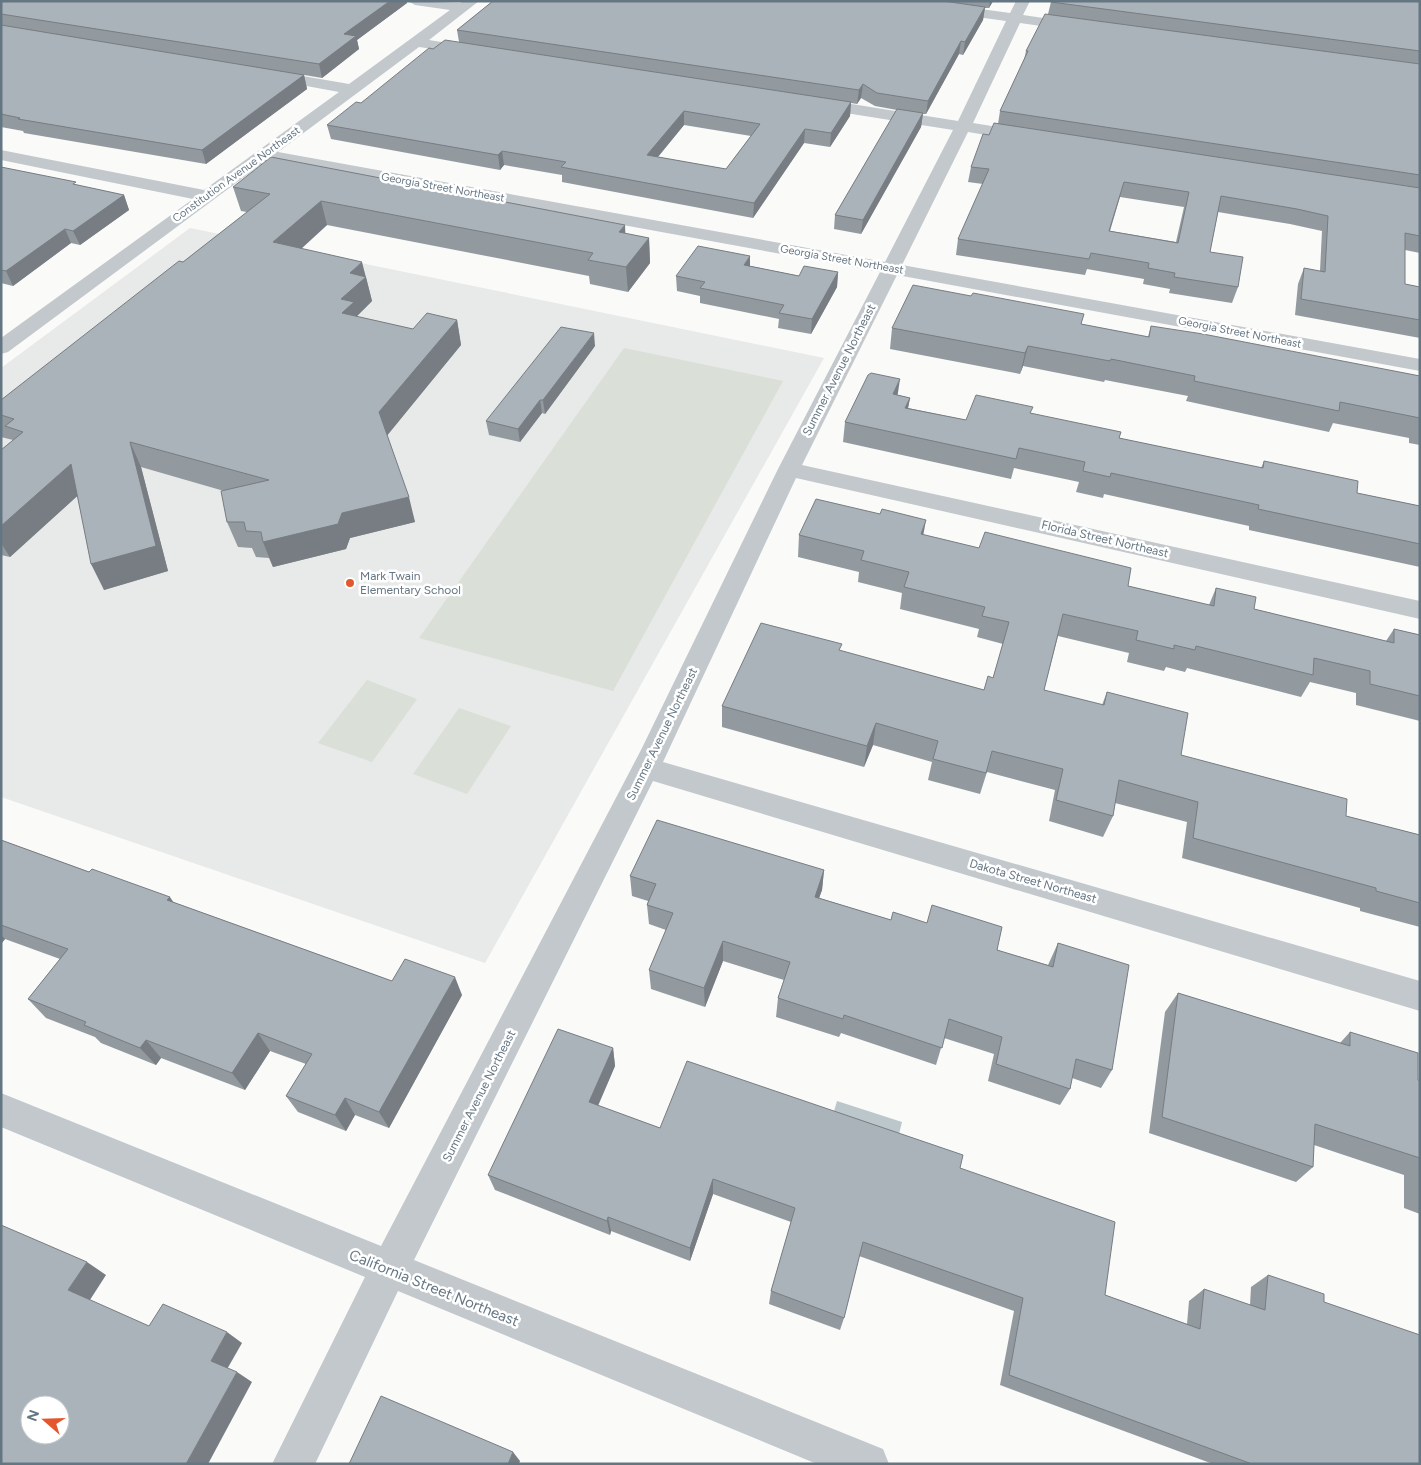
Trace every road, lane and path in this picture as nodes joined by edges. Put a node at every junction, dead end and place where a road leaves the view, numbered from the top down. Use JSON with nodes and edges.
{"nodes":[{"id":1,"x":415,"y":1,"type":"edge"},
{"id":2,"x":890,"y":1,"type":"edge"},
{"id":3,"x":467,"y":5,"type":"edge"},
{"id":4,"x":1018,"y":10,"type":"edge"},
{"id":5,"x":1090,"y":28,"type":"edge"},
{"id":6,"x":416,"y":42,"type":"junction"},
{"id":7,"x":494,"y":54,"type":"edge"},
{"id":8,"x":256,"y":73,"type":"edge"},
{"id":9,"x":351,"y":89,"type":"junction"},
{"id":10,"x":796,"y":101,"type":"edge"},
{"id":11,"x":963,"y":127,"type":"junction"},
{"id":12,"x":1048,"y":140,"type":"edge"},
{"id":13,"x":263,"y":154,"type":"junction"},
{"id":14,"x":1,"y":155,"type":"edge"},
{"id":15,"x":206,"y":196,"type":"junction"},
{"id":16,"x":890,"y":267,"type":"junction"},
{"id":17,"x":1,"y":326,"type":"edge"},
{"id":18,"x":24,"y":331,"type":"junction"},
{"id":19,"x":1,"y":348,"type":"edge"},
{"id":20,"x":1420,"y":366,"type":"edge"},
{"id":21,"x":789,"y":469,"type":"junction"},
{"id":22,"x":1420,"y":610,"type":"edge"},
{"id":23,"x":646,"y":768,"type":"junction"},
{"id":24,"x":1420,"y":996,"type":"edge"},
{"id":25,"x":1,"y":1110,"type":"edge"},
{"id":26,"x":390,"y":1270,"type":"junction"},
{"id":27,"x":293,"y":1464,"type":"edge"},
{"id":28,"x":868,"y":1464,"type":"edge"}],
"edges":[{"from":1,"to":3,"type":"street"},
{"from":2,"to":4,"type":"street"},
{"from":3,"to":6,"type":"street","name":"Constitution Avenue Northeast"},
{"from":4,"to":5,"type":"street"},
{"from":4,"to":11,"type":"street","name":"Summer Avenue Northeast"},
{"from":6,"to":7,"type":"street"},
{"from":6,"to":9,"type":"street","name":"Constitution Avenue Northeast"},
{"from":8,"to":9,"type":"street"},
{"from":9,"to":13,"type":"street","name":"Constitution Avenue Northeast"},
{"from":10,"to":11,"type":"street"},
{"from":11,"to":12,"type":"street"},
{"from":11,"to":16,"type":"street","name":"Summer Avenue Northeast"},
{"from":13,"to":15,"type":"street","name":"Constitution Avenue Northeast"},
{"from":13,"to":16,"type":"street","name":"Georgia Street Northeast"},
{"from":14,"to":15,"type":"street"},
{"from":15,"to":18,"type":"street","name":"Constitution Avenue Northeast"},
{"from":16,"to":20,"type":"street","name":"Georgia Street Northeast"},
{"from":16,"to":21,"type":"street","name":"Summer Avenue Northeast"},
{"from":17,"to":18,"type":"street"},
{"from":18,"to":19,"type":"street","name":"Constitution Avenue Northeast"},
{"from":21,"to":22,"type":"street","name":"Florida Street Northeast"},
{"from":21,"to":23,"type":"street","name":"Summer Avenue Northeast"},
{"from":23,"to":24,"type":"street","name":"Dakota Street Northeast"},
{"from":23,"to":26,"type":"street","name":"Summer Avenue Northeast"},
{"from":25,"to":26,"type":"street","name":"California Street Northeast"},
{"from":26,"to":27,"type":"street","name":"Summer Avenue Northeast"},
{"from":26,"to":28,"type":"street","name":"California Street Northeast"}]}
